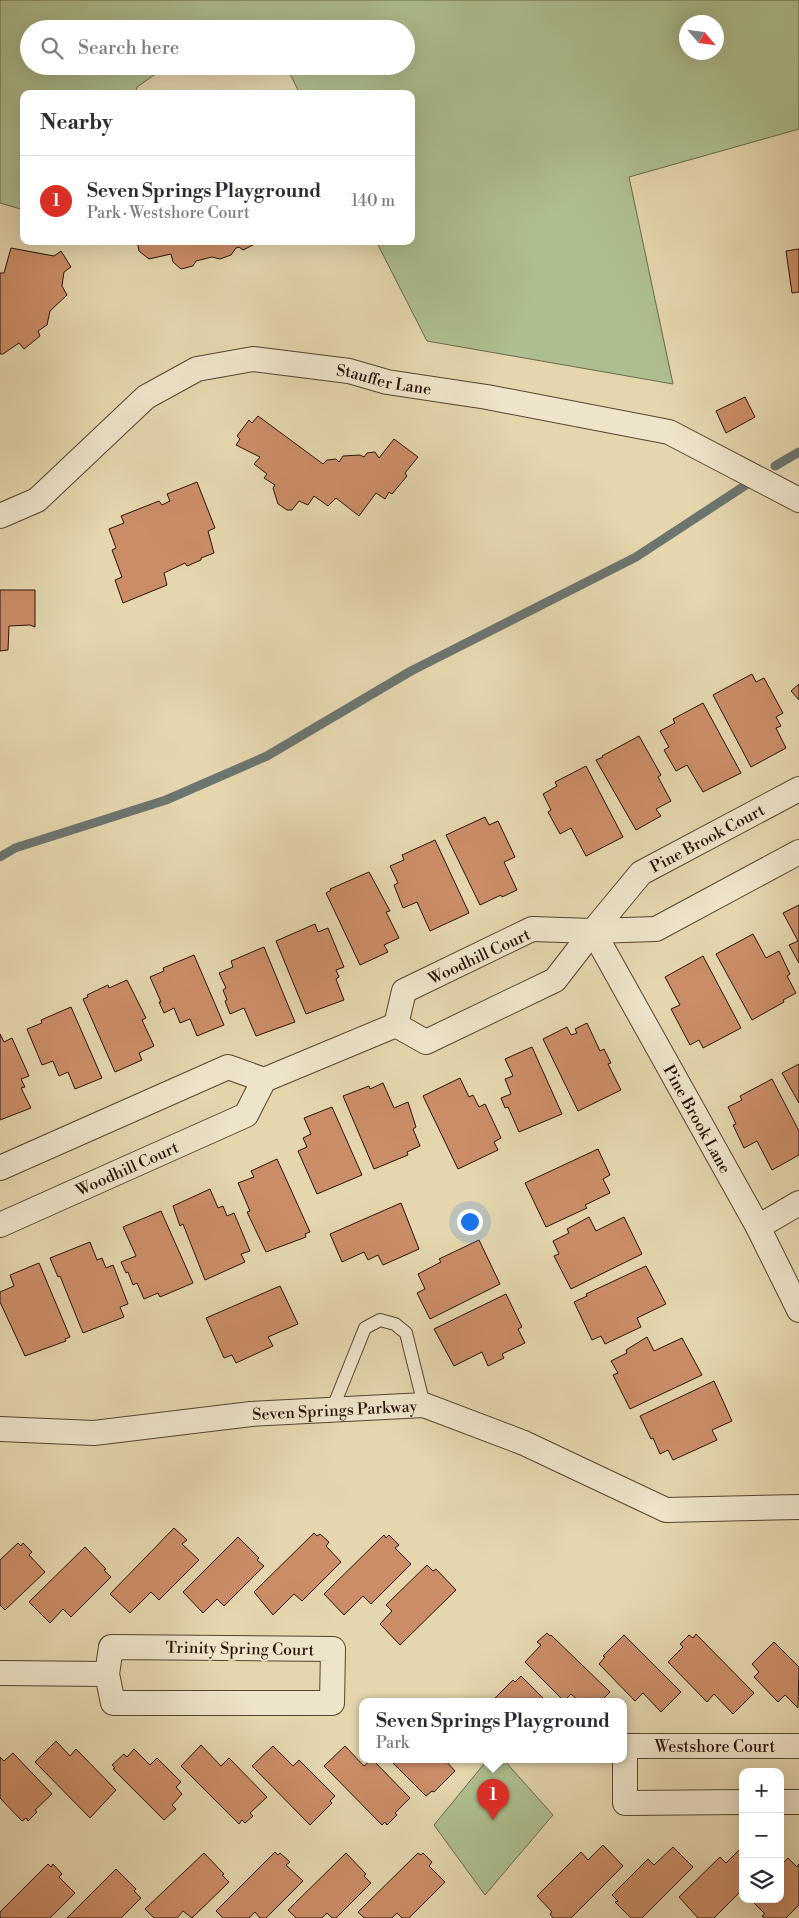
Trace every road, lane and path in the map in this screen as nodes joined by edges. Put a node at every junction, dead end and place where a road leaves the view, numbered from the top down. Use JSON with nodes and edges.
{"nodes":[{"id":1,"x":799,"y":500,"type":"edge"},
{"id":2,"x":0,"y":516,"type":"edge"},
{"id":3,"x":799,"y":789,"type":"edge"},
{"id":4,"x":799,"y":852,"type":"edge"},
{"id":5,"x":593,"y":931,"type":"junction"},
{"id":6,"x":396,"y":1025,"type":"junction"},
{"id":7,"x":264,"y":1080,"type":"junction"},
{"id":8,"x":0,"y":1168,"type":"edge"},
{"id":9,"x":799,"y":1203,"type":"edge"},
{"id":10,"x":0,"y":1225,"type":"edge"},
{"id":11,"x":758,"y":1227,"type":"junction"},
{"id":12,"x":799,"y":1310,"type":"edge"},
{"id":13,"x":424,"y":1405,"type":"junction"},
{"id":14,"x":332,"y":1410,"type":"junction"},
{"id":15,"x":0,"y":1429,"type":"edge"},
{"id":16,"x":799,"y":1507,"type":"edge"},
{"id":17,"x":0,"y":1673,"type":"edge"},
{"id":18,"x":107,"y":1674,"type":"junction"},
{"id":19,"x":627,"y":1746,"type":"edge"},
{"id":20,"x":799,"y":1746,"type":"edge"},
{"id":21,"x":625,"y":1763,"type":"edge"},
{"id":22,"x":739,"y":1802,"type":"edge"},
{"id":23,"x":784,"y":1802,"type":"edge"},
{"id":24,"x":799,"y":1802,"type":"edge"}],
"edges":[{"from":1,"to":2,"type":"street","name":"Stauffer Lane"},
{"from":3,"to":5,"type":"street","name":"Pine Brook Court"},
{"from":4,"to":5,"type":"street"},
{"from":5,"to":6,"type":"street","name":"Woodhill Court"},
{"from":5,"to":6,"type":"street"},
{"from":5,"to":11,"type":"street","name":"Pine Brook Lane"},
{"from":6,"to":7,"type":"street"},
{"from":7,"to":8,"type":"street"},
{"from":7,"to":10,"type":"street","name":"Woodhill Court"},
{"from":9,"to":11,"type":"street"},
{"from":11,"to":12,"type":"street","name":"Pine Brook Lane"},
{"from":13,"to":14,"type":"street","name":"Seven Springs Parkway"},
{"from":13,"to":14,"type":"lane"},
{"from":13,"to":16,"type":"street","name":"Seven Springs Parkway"},
{"from":14,"to":15,"type":"street","name":"Seven Springs Parkway"},
{"from":17,"to":18,"type":"street"},
{"from":18,"to":18,"type":"street","name":"Trinity Spring Court"},
{"from":19,"to":20,"type":"street","name":"Westshore Court"},
{"from":21,"to":22,"type":"street","name":"Westshore Court"},
{"from":23,"to":24,"type":"street"}]}
